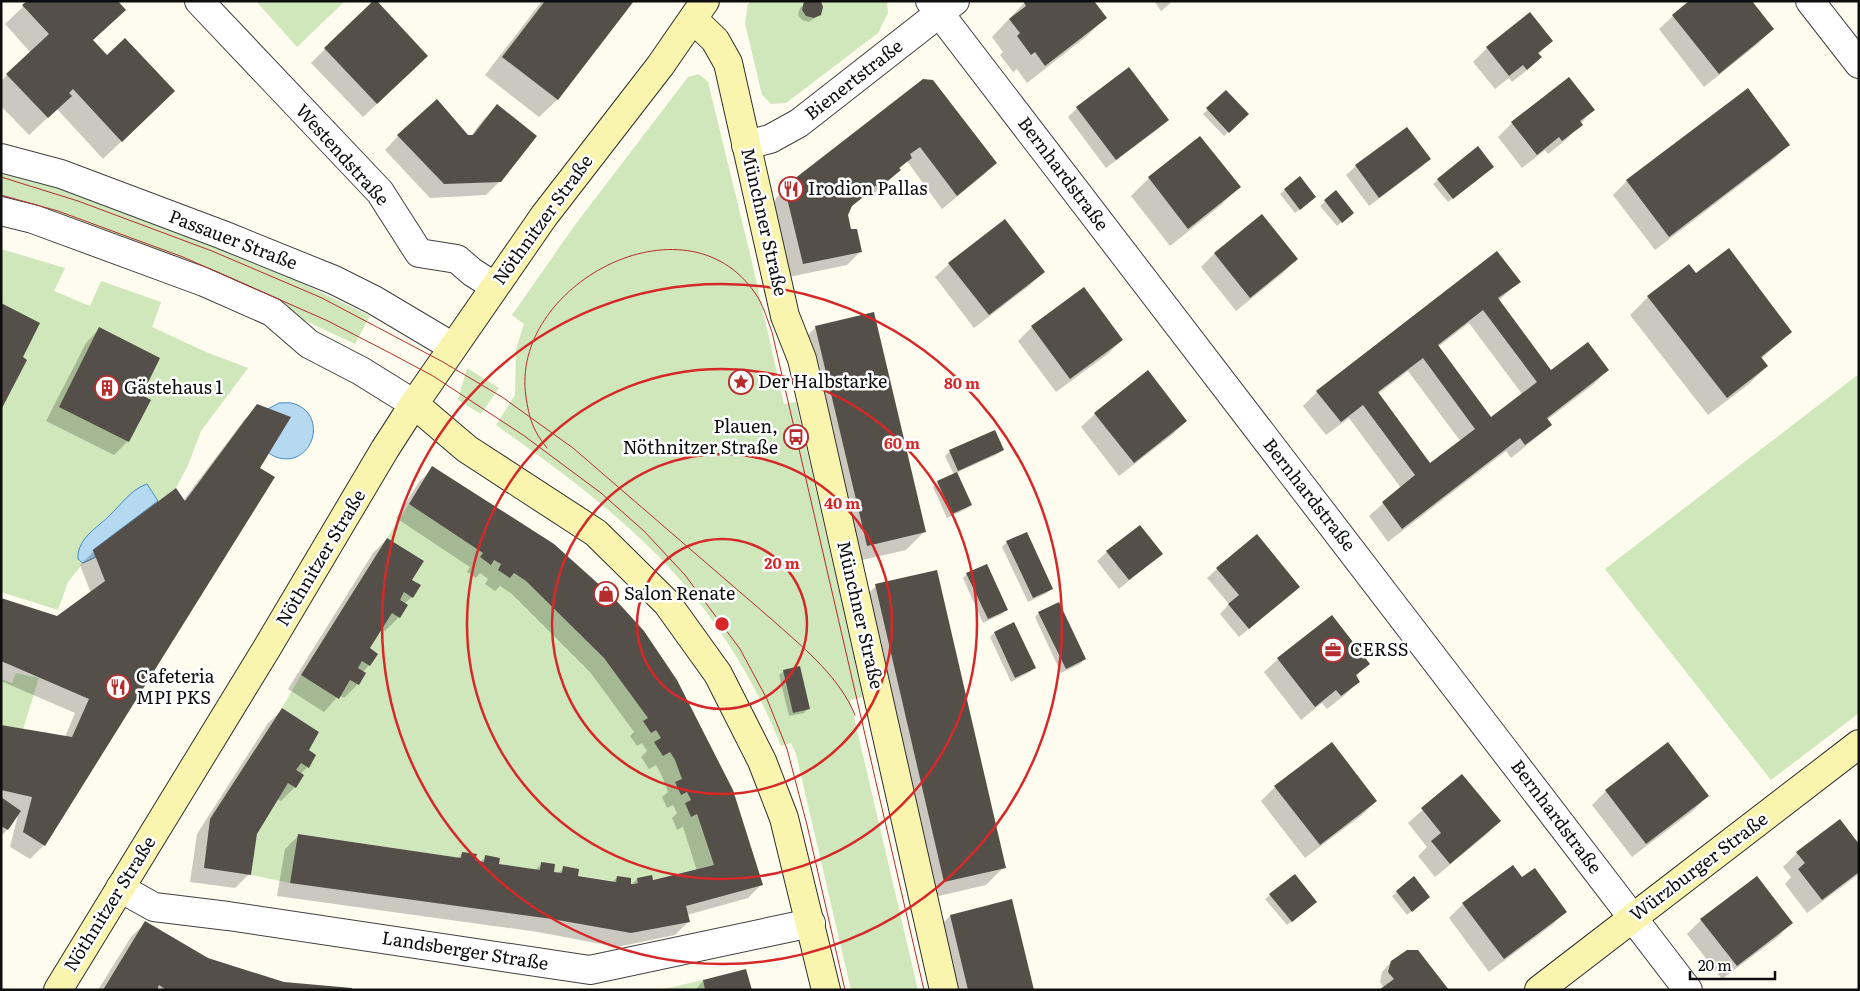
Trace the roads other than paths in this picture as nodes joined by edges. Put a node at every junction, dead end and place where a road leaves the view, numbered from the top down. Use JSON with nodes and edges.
{"nodes":[{"id":1,"x":199,"y":1,"type":"edge"},
{"id":2,"x":1810,"y":1,"type":"edge"},
{"id":3,"x":941,"y":5,"type":"edge"},
{"id":4,"x":699,"y":10,"type":"edge"},
{"id":5,"x":1859,"y":64,"type":"edge"},
{"id":6,"x":746,"y":144,"type":"junction"},
{"id":7,"x":1,"y":158,"type":"edge"},
{"id":8,"x":1,"y":211,"type":"edge"},
{"id":9,"x":494,"y":286,"type":"junction"},
{"id":10,"x":454,"y":347,"type":"junction"},
{"id":11,"x":414,"y":404,"type":"junction"},
{"id":12,"x":1859,"y":744,"type":"edge"},
{"id":13,"x":120,"y":888,"type":"junction"},
{"id":14,"x":1633,"y":917,"type":"junction"},
{"id":15,"x":811,"y":923,"type":"junction"},
{"id":16,"x":58,"y":990,"type":"edge"},
{"id":17,"x":826,"y":990,"type":"edge"},
{"id":18,"x":944,"y":990,"type":"edge"},
{"id":19,"x":1539,"y":990,"type":"edge"},
{"id":20,"x":1688,"y":990,"type":"edge"}],
"edges":[{"from":1,"to":9,"type":"street","name":"Westendstraße"},
{"from":2,"to":5,"type":"street"},
{"from":3,"to":6,"type":"street","name":"Bienertstraße"},
{"from":3,"to":14,"type":"street","name":"Bernhardstraße"},
{"from":4,"to":6,"type":"street","name":"Münchner Straße"},
{"from":4,"to":9,"type":"street","name":"Nöthnitzer Straße"},
{"from":6,"to":18,"type":"street","name":"Münchner Straße"},
{"from":7,"to":10,"type":"street","name":"Passauer Straße"},
{"from":8,"to":11,"type":"street"},
{"from":9,"to":10,"type":"street","name":"Nöthnitzer Straße"},
{"from":10,"to":11,"type":"street","name":"Nöthnitzer Straße"},
{"from":11,"to":13,"type":"street","name":"Nöthnitzer Straße"},
{"from":11,"to":15,"type":"street"},
{"from":12,"to":14,"type":"street","name":"Würzburger Straße"},
{"from":13,"to":15,"type":"street","name":"Landsberger Straße"},
{"from":13,"to":16,"type":"street","name":"Nöthnitzer Straße"},
{"from":14,"to":19,"type":"street","name":"Würzburger Straße"},
{"from":14,"to":20,"type":"street","name":"Bernhardstraße"},
{"from":15,"to":17,"type":"street"}]}
